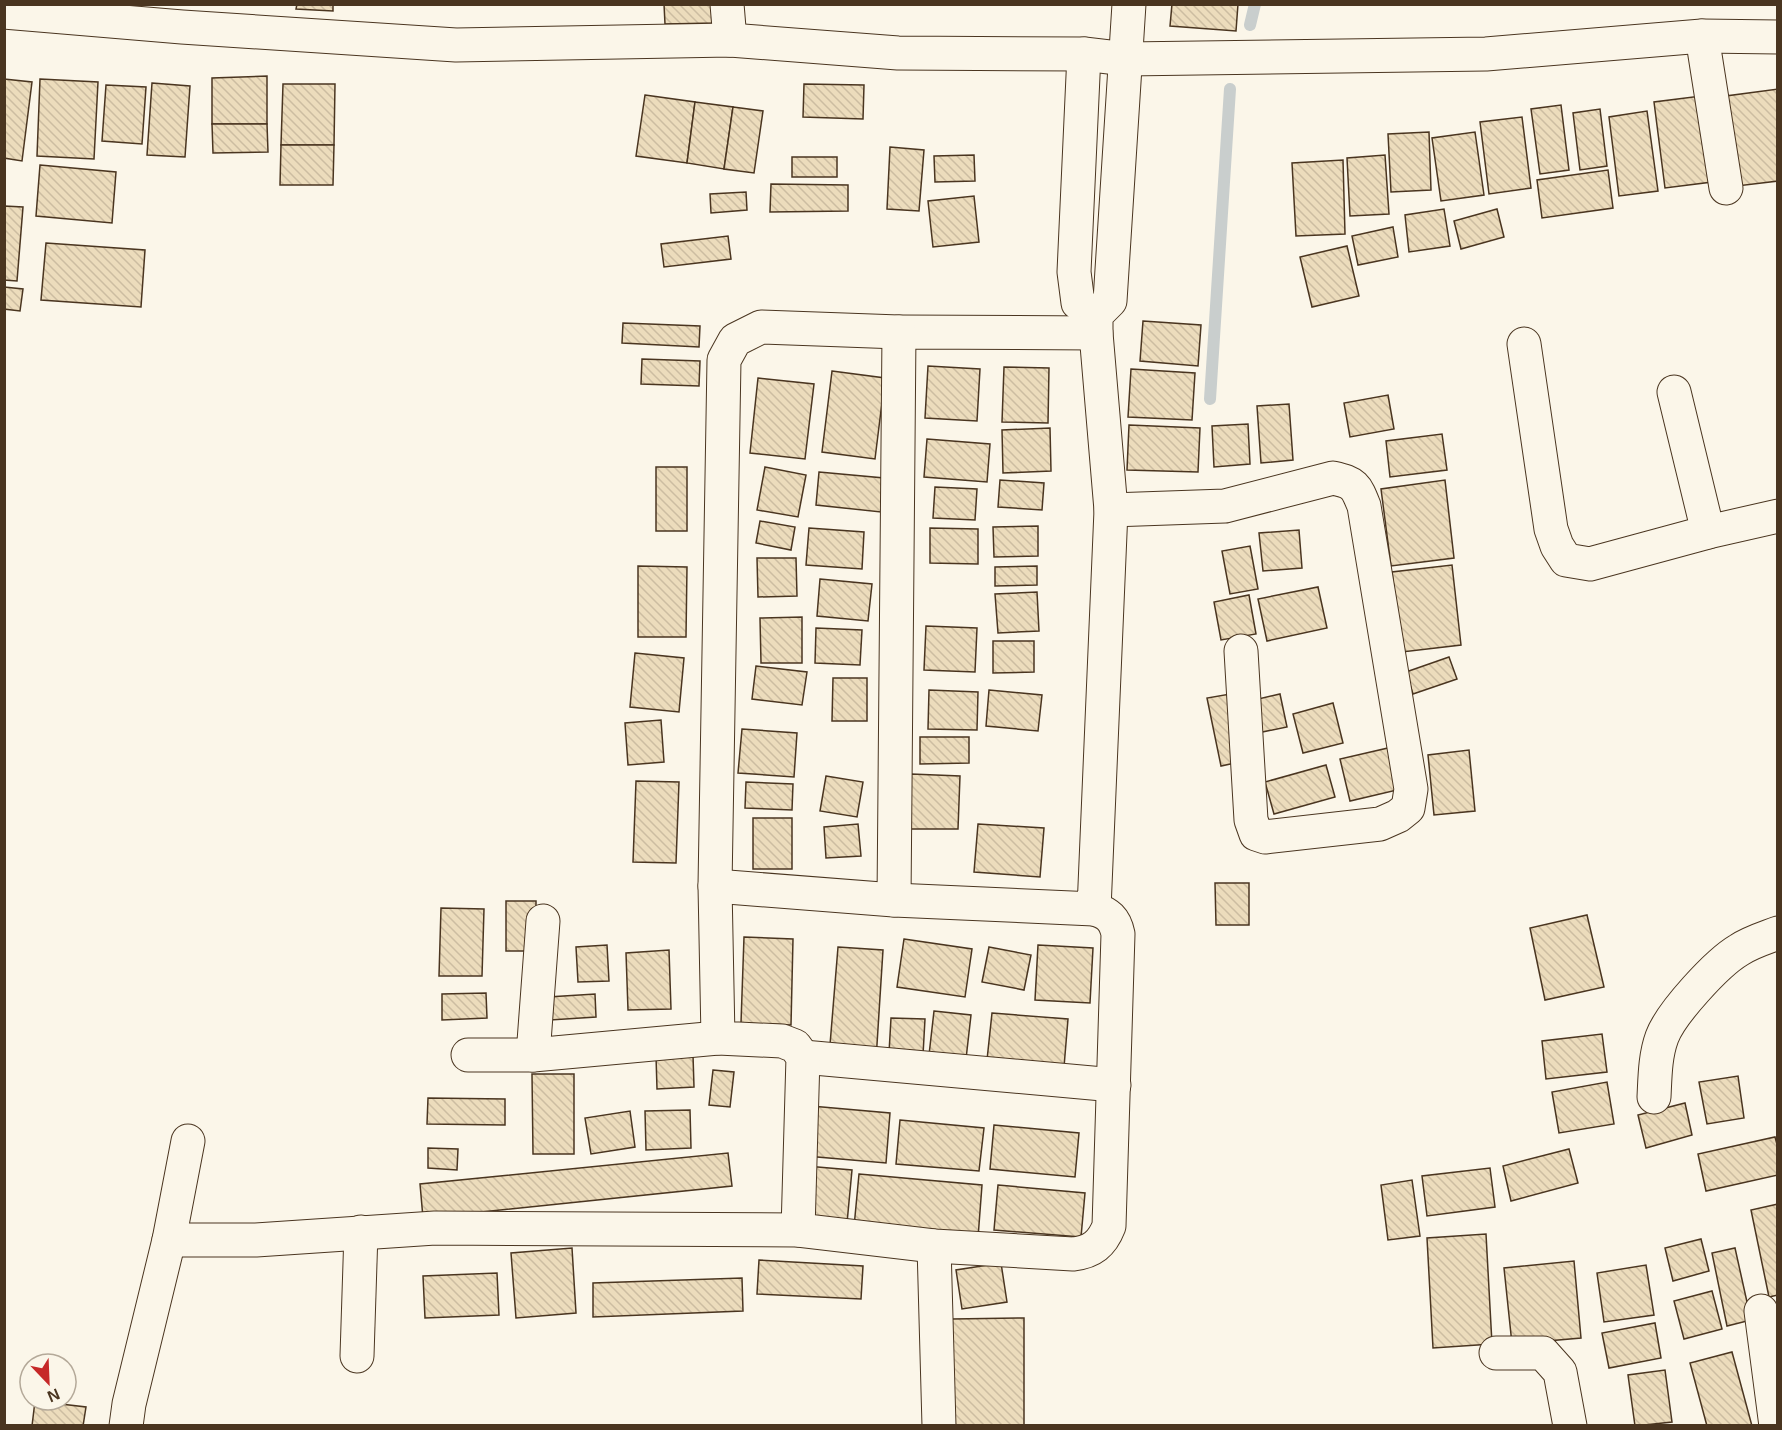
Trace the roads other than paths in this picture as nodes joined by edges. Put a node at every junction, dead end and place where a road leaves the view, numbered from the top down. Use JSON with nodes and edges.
{"nodes":[{"id":1,"x":727,"y":4,"type":"edge"},
{"id":2,"x":1129,"y":4,"type":"edge"},
{"id":3,"x":4,"y":12,"type":"edge"},
{"id":4,"x":1702,"y":36,"type":"junction"},
{"id":5,"x":1778,"y":37,"type":"edge"},
{"id":6,"x":730,"y":40,"type":"junction"},
{"id":7,"x":1084,"y":54,"type":"junction"},
{"id":8,"x":1126,"y":59,"type":"junction"},
{"id":9,"x":1726,"y":189,"type":"dead end"},
{"id":10,"x":1096,"y":324,"type":"junction"},
{"id":11,"x":899,"y":332,"type":"junction"},
{"id":12,"x":1524,"y":344,"type":"dead end"},
{"id":13,"x":1674,"y":392,"type":"dead end"},
{"id":14,"x":1111,"y":510,"type":"junction"},
{"id":15,"x":1778,"y":516,"type":"edge"},
{"id":16,"x":1708,"y":532,"type":"junction"},
{"id":17,"x":1241,"y":651,"type":"dead end"},
{"id":18,"x":715,"y":886,"type":"junction"},
{"id":19,"x":894,"y":900,"type":"junction"},
{"id":20,"x":1094,"y":909,"type":"junction"},
{"id":21,"x":543,"y":921,"type":"dead end"},
{"id":22,"x":1778,"y":933,"type":"edge"},
{"id":23,"x":718,"y":1038,"type":"junction"},
{"id":24,"x":533,"y":1054,"type":"junction"},
{"id":25,"x":468,"y":1055,"type":"dead end"},
{"id":26,"x":803,"y":1057,"type":"junction"},
{"id":27,"x":1114,"y":1085,"type":"junction"},
{"id":28,"x":1654,"y":1097,"type":"dead end"},
{"id":29,"x":188,"y":1141,"type":"dead end"},
{"id":30,"x":798,"y":1230,"type":"junction"},
{"id":31,"x":361,"y":1232,"type":"junction"},
{"id":32,"x":169,"y":1240,"type":"junction"},
{"id":33,"x":934,"y":1246,"type":"junction"},
{"id":34,"x":1761,"y":1311,"type":"dead end"},
{"id":35,"x":1496,"y":1353,"type":"dead end"},
{"id":36,"x":357,"y":1356,"type":"dead end"},
{"id":37,"x":126,"y":1425,"type":"edge"},
{"id":38,"x":939,"y":1425,"type":"edge"},
{"id":39,"x":1570,"y":1425,"type":"edge"},
{"id":40,"x":1776,"y":1425,"type":"edge"}],
"edges":[{"from":1,"to":6,"type":"street"},
{"from":2,"to":8,"type":"street"},
{"from":3,"to":6,"type":"street"},
{"from":4,"to":5,"type":"street"},
{"from":4,"to":8,"type":"street"},
{"from":4,"to":9,"type":"street"},
{"from":6,"to":7,"type":"street"},
{"from":7,"to":8,"type":"street"},
{"from":7,"to":10,"type":"street"},
{"from":8,"to":10,"type":"street"},
{"from":10,"to":11,"type":"street"},
{"from":10,"to":14,"type":"street"},
{"from":11,"to":18,"type":"street"},
{"from":11,"to":19,"type":"street"},
{"from":12,"to":16,"type":"street"},
{"from":13,"to":16,"type":"street"},
{"from":14,"to":17,"type":"street"},
{"from":14,"to":20,"type":"street"},
{"from":15,"to":16,"type":"street"},
{"from":18,"to":19,"type":"street"},
{"from":18,"to":23,"type":"street"},
{"from":19,"to":20,"type":"street"},
{"from":20,"to":27,"type":"street"},
{"from":21,"to":24,"type":"street"},
{"from":22,"to":28,"type":"street"},
{"from":23,"to":24,"type":"street"},
{"from":23,"to":26,"type":"street"},
{"from":24,"to":25,"type":"street"},
{"from":26,"to":27,"type":"street"},
{"from":26,"to":30,"type":"street"},
{"from":27,"to":33,"type":"street"},
{"from":29,"to":32,"type":"street"},
{"from":30,"to":31,"type":"street"},
{"from":30,"to":33,"type":"street"},
{"from":31,"to":32,"type":"street"},
{"from":31,"to":36,"type":"street"},
{"from":32,"to":37,"type":"street"},
{"from":33,"to":38,"type":"street"},
{"from":34,"to":40,"type":"street"},
{"from":35,"to":39,"type":"street"}]}
